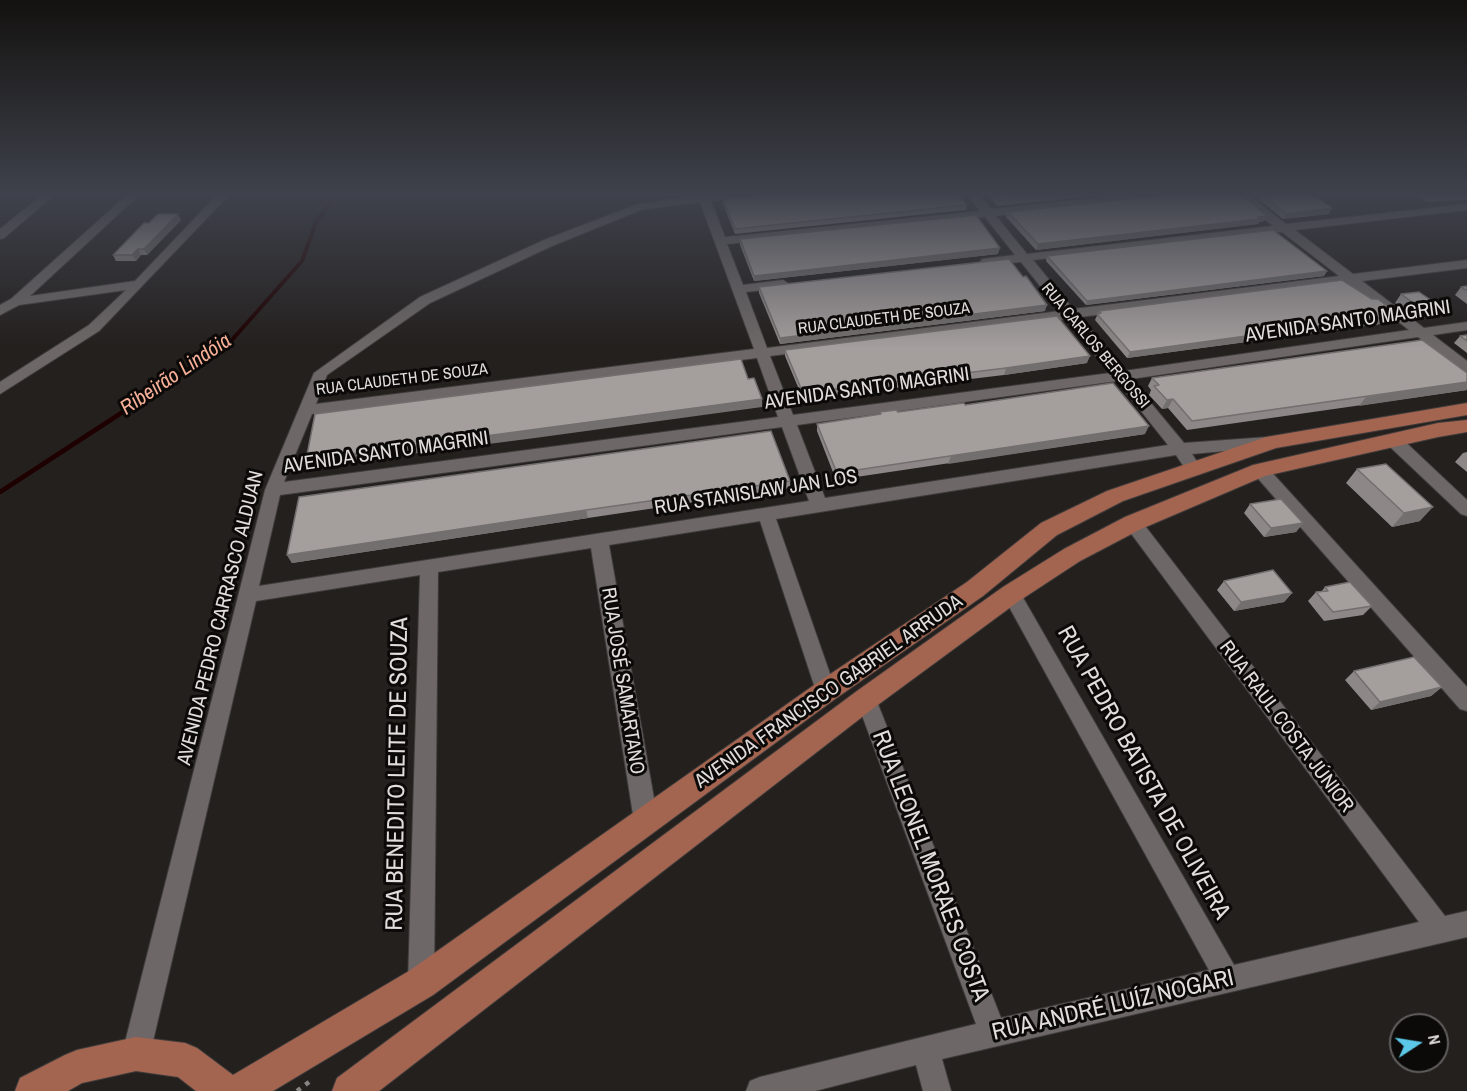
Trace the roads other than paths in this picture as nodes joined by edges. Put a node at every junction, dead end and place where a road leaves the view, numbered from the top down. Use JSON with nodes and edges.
{"nodes":[{"id":1,"x":77,"y":246,"type":"edge"},
{"id":2,"x":175,"y":246,"type":"edge"},
{"id":3,"x":542,"y":246,"type":"edge"},
{"id":4,"x":722,"y":246,"type":"edge"},
{"id":5,"x":1013,"y":246,"type":"edge"},
{"id":6,"x":1128,"y":246,"type":"edge"},
{"id":7,"x":1308,"y":246,"type":"edge"},
{"id":8,"x":1022,"y":258,"type":"junction"},
{"id":9,"x":974,"y":263,"type":"edge"},
{"id":10,"x":1467,"y":264,"type":"edge"},
{"id":11,"x":1350,"y":278,"type":"junction"},
{"id":12,"x":797,"y":283,"type":"edge"},
{"id":13,"x":139,"y":284,"type":"junction"},
{"id":14,"x":738,"y":289,"type":"junction"},
{"id":15,"x":15,"y":302,"type":"junction"},
{"id":16,"x":0,"y":304,"type":"edge"},
{"id":17,"x":0,"y":311,"type":"edge"},
{"id":18,"x":1068,"y":313,"type":"junction"},
{"id":19,"x":1467,"y":326,"type":"edge"},
{"id":20,"x":1421,"y":332,"type":"junction"},
{"id":21,"x":762,"y":353,"type":"junction"},
{"id":22,"x":1467,"y":368,"type":"edge"},
{"id":23,"x":1120,"y":376,"type":"junction"},
{"id":24,"x":0,"y":389,"type":"edge"},
{"id":25,"x":1467,"y":409,"type":"edge"},
{"id":26,"x":306,"y":410,"type":"junction"},
{"id":27,"x":788,"y":421,"type":"junction"},
{"id":28,"x":1467,"y":426,"type":"edge"},
{"id":29,"x":1393,"y":440,"type":"junction"},
{"id":30,"x":1187,"y":459,"type":"junction"},
{"id":31,"x":1260,"y":470,"type":"junction"},
{"id":32,"x":273,"y":490,"type":"junction"},
{"id":33,"x":819,"y":506,"type":"junction"},
{"id":34,"x":1467,"y":510,"type":"edge"},
{"id":35,"x":766,"y":514,"type":"junction"},
{"id":36,"x":1133,"y":523,"type":"junction"},
{"id":37,"x":599,"y":540,"type":"junction"},
{"id":38,"x":429,"y":567,"type":"junction"},
{"id":39,"x":1011,"y":594,"type":"junction"},
{"id":40,"x":248,"y":595,"type":"junction"},
{"id":41,"x":826,"y":691,"type":"junction"},
{"id":42,"x":866,"y":699,"type":"junction"},
{"id":43,"x":1467,"y":702,"type":"edge"},
{"id":44,"x":646,"y":822,"type":"junction"},
{"id":45,"x":1467,"y":924,"type":"edge"},
{"id":46,"x":1440,"y":930,"type":"junction"},
{"id":47,"x":1228,"y":979,"type":"junction"},
{"id":48,"x":421,"y":983,"type":"junction"},
{"id":49,"x":993,"y":1033,"type":"junction"},
{"id":50,"x":925,"y":1049,"type":"junction"},
{"id":51,"x":136,"y":1054,"type":"junction"},
{"id":52,"x":33,"y":1091,"type":"edge"},
{"id":53,"x":225,"y":1091,"type":"edge"},
{"id":54,"x":240,"y":1091,"type":"edge"},
{"id":55,"x":350,"y":1091,"type":"edge"},
{"id":56,"x":760,"y":1091,"type":"edge"},
{"id":57,"x":938,"y":1091,"type":"edge"}],
"edges":[{"from":1,"to":15,"type":"street"},
{"from":2,"to":13,"type":"street"},
{"from":3,"to":26,"type":"street","name":"AVENIDA PEDRO CARRASCO ALDUAN"},
{"from":4,"to":14,"type":"street"},
{"from":5,"to":8,"type":"street","name":"RUA CARLOS BERGOSSI"},
{"from":6,"to":8,"type":"street"},
{"from":7,"to":11,"type":"street"},
{"from":8,"to":9,"type":"street"},
{"from":8,"to":18,"type":"street","name":"RUA CARLOS BERGOSSI"},
{"from":10,"to":11,"type":"street","name":"RUA CLAUDETH DE SOUZA"},
{"from":11,"to":18,"type":"street","name":"RUA CLAUDETH DE SOUZA"},
{"from":11,"to":20,"type":"street"},
{"from":12,"to":14,"type":"street"},
{"from":13,"to":15,"type":"street"},
{"from":13,"to":24,"type":"street"},
{"from":14,"to":21,"type":"street"},
{"from":15,"to":16,"type":"street"},
{"from":15,"to":17,"type":"street"},
{"from":18,"to":21,"type":"street","name":"RUA CLAUDETH DE SOUZA"},
{"from":18,"to":23,"type":"street","name":"RUA CARLOS BERGOSSI"},
{"from":19,"to":20,"type":"street","name":"AVENIDA SANTO MAGRINI"},
{"from":20,"to":22,"type":"street"},
{"from":20,"to":23,"type":"street","name":"AVENIDA SANTO MAGRINI"},
{"from":21,"to":26,"type":"street","name":"RUA CLAUDETH DE SOUZA"},
{"from":21,"to":27,"type":"street"},
{"from":23,"to":27,"type":"street","name":"AVENIDA SANTO MAGRINI"},
{"from":23,"to":30,"type":"street","name":"RUA CARLOS BERGOSSI"},
{"from":25,"to":30,"type":"main road","name":"AVENIDA FRANCISCO GABRIEL ARRUDA"},
{"from":26,"to":32,"type":"street","name":"AVENIDA PEDRO CARRASCO ALDUAN"},
{"from":27,"to":32,"type":"street","name":"AVENIDA SANTO MAGRINI"},
{"from":27,"to":33,"type":"street"},
{"from":28,"to":29,"type":"main road","name":"AVENIDA FRANCISCO GABRIEL ARRUDA"},
{"from":29,"to":31,"type":"main road","name":"AVENIDA FRANCISCO GABRIEL ARRUDA"},
{"from":29,"to":34,"type":"street"},
{"from":30,"to":33,"type":"street","name":"RUA STANISLAW JAN LOS"},
{"from":30,"to":41,"type":"main road","name":"AVENIDA FRANCISCO GABRIEL ARRUDA"},
{"from":31,"to":36,"type":"main road","name":"AVENIDA FRANCISCO GABRIEL ARRUDA"},
{"from":31,"to":43,"type":"street"},
{"from":32,"to":40,"type":"street","name":"AVENIDA PEDRO CARRASCO ALDUAN"},
{"from":33,"to":35,"type":"street","name":"RUA STANISLAW JAN LOS"},
{"from":35,"to":37,"type":"street","name":"RUA STANISLAW JAN LOS"},
{"from":35,"to":41,"type":"street"},
{"from":36,"to":39,"type":"main road","name":"AVENIDA FRANCISCO GABRIEL ARRUDA"},
{"from":36,"to":46,"type":"street","name":"RUA RAUL COSTA JÚNIOR"},
{"from":37,"to":38,"type":"street","name":"RUA STANISLAW JAN LOS"},
{"from":37,"to":44,"type":"street","name":"RUA JOSÉ SAMARTANO"},
{"from":38,"to":40,"type":"street","name":"RUA STANISLAW JAN LOS"},
{"from":38,"to":48,"type":"street","name":"RUA BENEDITO LEITE DE SOUZA"},
{"from":39,"to":42,"type":"main road","name":"AVENIDA FRANCISCO GABRIEL ARRUDA"},
{"from":39,"to":47,"type":"street","name":"RUA PEDRO BATISTA DE OLIVEIRA"},
{"from":40,"to":51,"type":"street","name":"AVENIDA PEDRO CARRASCO ALDUAN"},
{"from":41,"to":44,"type":"main road","name":"AVENIDA FRANCISCO GABRIEL ARRUDA"},
{"from":42,"to":49,"type":"street","name":"RUA LEONEL MORAES COSTA"},
{"from":42,"to":55,"type":"main road","name":"AVENIDA FRANCISCO GABRIEL ARRUDA"},
{"from":44,"to":48,"type":"main road","name":"AVENIDA FRANCISCO GABRIEL ARRUDA"},
{"from":45,"to":46,"type":"street","name":"RUA ANDRÉ LUÍZ NOGARI"},
{"from":46,"to":47,"type":"street","name":"RUA ANDRÉ LUÍZ NOGARI"},
{"from":47,"to":49,"type":"street","name":"RUA ANDRÉ LUÍZ NOGARI"},
{"from":48,"to":54,"type":"main road","name":"AVENIDA FRANCISCO GABRIEL ARRUDA"},
{"from":49,"to":50,"type":"street","name":"RUA ANDRÉ LUÍZ NOGARI"},
{"from":50,"to":56,"type":"street","name":"RUA ANDRÉ LUÍZ NOGARI"},
{"from":50,"to":57,"type":"street"},
{"from":51,"to":52,"type":"main road"},
{"from":51,"to":53,"type":"main road"}]}
